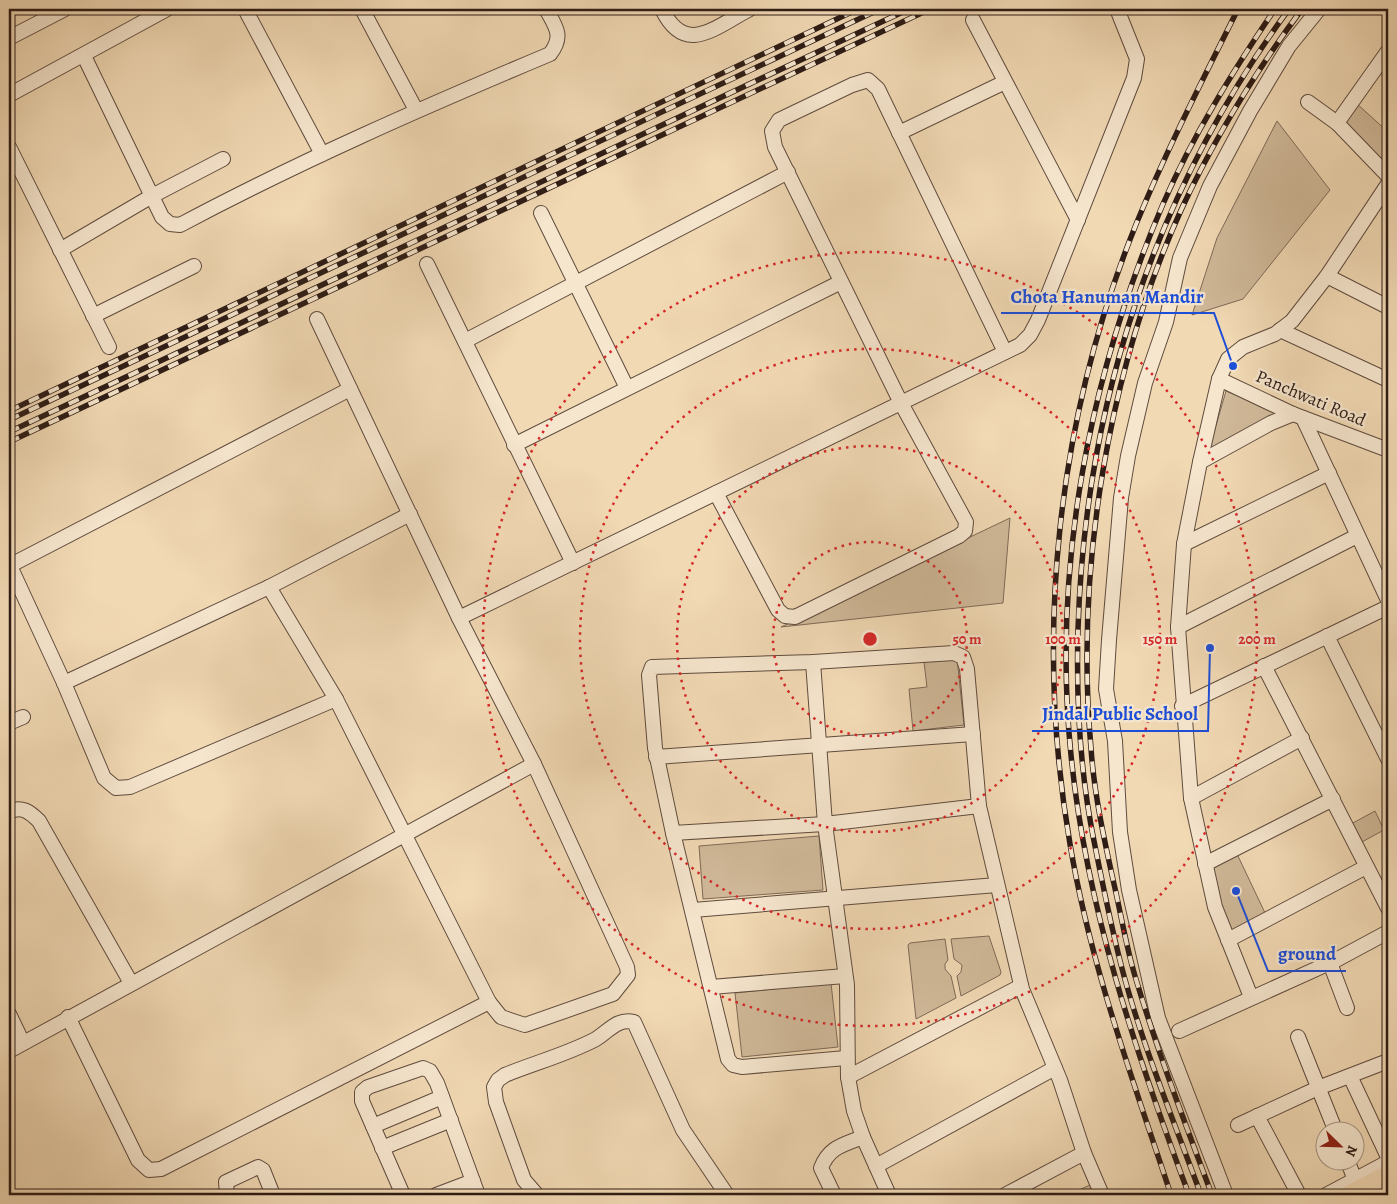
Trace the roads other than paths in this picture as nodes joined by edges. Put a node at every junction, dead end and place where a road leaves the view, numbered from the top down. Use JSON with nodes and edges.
{"nodes":[{"id":1,"x":65,"y":9,"type":"edge"},
{"id":2,"x":167,"y":9,"type":"edge"},
{"id":3,"x":245,"y":9,"type":"edge"},
{"id":4,"x":362,"y":9,"type":"edge"},
{"id":5,"x":546,"y":9,"type":"edge"},
{"id":6,"x":662,"y":9,"type":"edge"},
{"id":7,"x":750,"y":9,"type":"edge"},
{"id":8,"x":1117,"y":9,"type":"edge"},
{"id":9,"x":1319,"y":9,"type":"edge"},
{"id":10,"x":973,"y":20,"type":"dead end"},
{"id":11,"x":9,"y":38,"type":"edge"},
{"id":12,"x":1388,"y":51,"type":"edge"},
{"id":13,"x":84,"y":56,"type":"junction"},
{"id":14,"x":1383,"y":65,"type":"edge"},
{"id":15,"x":1005,"y":82,"type":"junction"},
{"id":16,"x":9,"y":96,"type":"edge"},
{"id":17,"x":1308,"y":102,"type":"dead end"},
{"id":18,"x":416,"y":110,"type":"junction"},
{"id":19,"x":1338,"y":123,"type":"junction"},
{"id":20,"x":899,"y":134,"type":"junction"},
{"id":21,"x":9,"y":147,"type":"edge"},
{"id":22,"x":322,"y":154,"type":"junction"},
{"id":23,"x":223,"y":159,"type":"dead end"},
{"id":24,"x":788,"y":172,"type":"junction"},
{"id":25,"x":1388,"y":176,"type":"edge"},
{"id":26,"x":1388,"y":184,"type":"edge"},
{"id":27,"x":152,"y":196,"type":"junction"},
{"id":28,"x":541,"y":213,"type":"dead end"},
{"id":29,"x":1078,"y":220,"type":"junction"},
{"id":30,"x":60,"y":250,"type":"junction"},
{"id":31,"x":427,"y":264,"type":"dead end"},
{"id":32,"x":194,"y":266,"type":"dead end"},
{"id":33,"x":1327,"y":276,"type":"junction"},
{"id":34,"x":842,"y":282,"type":"junction"},
{"id":35,"x":576,"y":283,"type":"junction"},
{"id":36,"x":1388,"y":306,"type":"edge"},
{"id":37,"x":93,"y":316,"type":"junction"},
{"id":38,"x":317,"y":319,"type":"dead end"},
{"id":39,"x":1280,"y":330,"type":"junction"},
{"id":40,"x":465,"y":341,"type":"junction"},
{"id":41,"x":109,"y":347,"type":"dead end"},
{"id":42,"x":1004,"y":352,"type":"junction"},
{"id":43,"x":1219,"y":379,"type":"junction"},
{"id":44,"x":1388,"y":380,"type":"edge"},
{"id":45,"x":627,"y":388,"type":"junction"},
{"id":46,"x":350,"y":389,"type":"junction"},
{"id":47,"x":901,"y":403,"type":"junction"},
{"id":48,"x":1298,"y":416,"type":"junction"},
{"id":49,"x":514,"y":444,"type":"junction"},
{"id":50,"x":1388,"y":450,"type":"edge"},
{"id":51,"x":1200,"y":462,"type":"junction"},
{"id":52,"x":1329,"y":473,"type":"junction"},
{"id":53,"x":716,"y":493,"type":"junction"},
{"id":54,"x":410,"y":514,"type":"junction"},
{"id":55,"x":1357,"y":536,"type":"junction"},
{"id":56,"x":1184,"y":544,"type":"junction"},
{"id":57,"x":573,"y":563,"type":"junction"},
{"id":58,"x":9,"y":566,"type":"edge"},
{"id":59,"x":269,"y":587,"type":"junction"},
{"id":60,"x":1388,"y":600,"type":"edge"},
{"id":61,"x":1388,"y":607,"type":"edge"},
{"id":62,"x":459,"y":618,"type":"junction"},
{"id":63,"x":1178,"y":627,"type":"junction"},
{"id":64,"x":1327,"y":636,"type":"junction"},
{"id":65,"x":813,"y":662,"type":"junction"},
{"id":66,"x":1264,"y":666,"type":"junction"},
{"id":67,"x":64,"y":683,"type":"junction"},
{"id":68,"x":336,"y":699,"type":"junction"},
{"id":69,"x":1182,"y":706,"type":"junction"},
{"id":70,"x":23,"y":717,"type":"dead end"},
{"id":71,"x":9,"y":724,"type":"edge"},
{"id":72,"x":973,"y":734,"type":"junction"},
{"id":73,"x":1302,"y":738,"type":"junction"},
{"id":74,"x":819,"y":746,"type":"junction"},
{"id":75,"x":656,"y":757,"type":"junction"},
{"id":76,"x":1388,"y":758,"type":"edge"},
{"id":77,"x":534,"y":764,"type":"junction"},
{"id":78,"x":1191,"y":798,"type":"junction"},
{"id":79,"x":1334,"y":799,"type":"junction"},
{"id":80,"x":979,"y":806,"type":"junction"},
{"id":81,"x":9,"y":812,"type":"edge"},
{"id":82,"x":824,"y":824,"type":"junction"},
{"id":83,"x":673,"y":833,"type":"junction"},
{"id":84,"x":405,"y":834,"type":"junction"},
{"id":85,"x":1205,"y":864,"type":"junction"},
{"id":86,"x":1366,"y":867,"type":"junction"},
{"id":87,"x":997,"y":885,"type":"junction"},
{"id":88,"x":836,"y":900,"type":"junction"},
{"id":89,"x":1388,"y":907,"type":"edge"},
{"id":90,"x":693,"y":910,"type":"junction"},
{"id":91,"x":1388,"y":932,"type":"edge"},
{"id":92,"x":1228,"y":940,"type":"junction"},
{"id":93,"x":1330,"y":963,"type":"junction"},
{"id":94,"x":845,"y":976,"type":"junction"},
{"id":95,"x":131,"y":983,"type":"junction"},
{"id":96,"x":711,"y":986,"type":"junction"},
{"id":97,"x":1021,"y":986,"type":"junction"},
{"id":98,"x":1251,"y":997,"type":"junction"},
{"id":99,"x":489,"y":1002,"type":"junction"},
{"id":100,"x":1347,"y":1008,"type":"dead end"},
{"id":101,"x":9,"y":1014,"type":"edge"},
{"id":102,"x":68,"y":1018,"type":"junction"},
{"id":103,"x":1180,"y":1030,"type":"dead end"},
{"id":104,"x":1298,"y":1037,"type":"dead end"},
{"id":105,"x":24,"y":1042,"type":"junction"},
{"id":106,"x":9,"y":1051,"type":"edge"},
{"id":107,"x":846,"y":1058,"type":"junction"},
{"id":108,"x":1388,"y":1060,"type":"edge"},
{"id":109,"x":1055,"y":1068,"type":"junction"},
{"id":110,"x":1350,"y":1076,"type":"junction"},
{"id":111,"x":848,"y":1077,"type":"junction"},
{"id":112,"x":1318,"y":1088,"type":"junction"},
{"id":113,"x":442,"y":1097,"type":"junction"},
{"id":114,"x":1257,"y":1116,"type":"junction"},
{"id":115,"x":451,"y":1120,"type":"junction"},
{"id":116,"x":1332,"y":1122,"type":"edge"},
{"id":117,"x":1238,"y":1125,"type":"dead end"},
{"id":118,"x":373,"y":1126,"type":"junction"},
{"id":119,"x":863,"y":1137,"type":"junction"},
{"id":120,"x":382,"y":1148,"type":"junction"},
{"id":121,"x":1084,"y":1153,"type":"junction"},
{"id":122,"x":1388,"y":1157,"type":"edge"},
{"id":123,"x":1388,"y":1162,"type":"edge"},
{"id":124,"x":876,"y":1166,"type":"junction"},
{"id":125,"x":1350,"y":1172,"type":"edge"},
{"id":126,"x":1388,"y":1176,"type":"edge"},
{"id":127,"x":473,"y":1181,"type":"junction"},
{"id":128,"x":1353,"y":1187,"type":"edge"},
{"id":129,"x":228,"y":1195,"type":"edge"},
{"id":130,"x":274,"y":1195,"type":"edge"},
{"id":131,"x":403,"y":1195,"type":"edge"},
{"id":132,"x":436,"y":1195,"type":"edge"},
{"id":133,"x":478,"y":1195,"type":"edge"},
{"id":134,"x":536,"y":1195,"type":"edge"},
{"id":135,"x":727,"y":1195,"type":"edge"},
{"id":136,"x":834,"y":1195,"type":"edge"},
{"id":137,"x":889,"y":1195,"type":"edge"},
{"id":138,"x":1005,"y":1195,"type":"edge"},
{"id":139,"x":1102,"y":1195,"type":"edge"},
{"id":140,"x":1226,"y":1195,"type":"edge"},
{"id":141,"x":1299,"y":1195,"type":"edge"},
{"id":142,"x":1326,"y":1195,"type":"edge"}],
"edges":[{"from":1,"to":11,"type":"street"},
{"from":2,"to":13,"type":"street"},
{"from":3,"to":22,"type":"street"},
{"from":4,"to":18,"type":"street"},
{"from":5,"to":18,"type":"street"},
{"from":6,"to":7,"type":"street"},
{"from":8,"to":29,"type":"street"},
{"from":9,"to":140,"type":"street"},
{"from":10,"to":15,"type":"street"},
{"from":12,"to":14,"type":"street"},
{"from":13,"to":16,"type":"street"},
{"from":13,"to":27,"type":"street"},
{"from":14,"to":19,"type":"street"},
{"from":15,"to":20,"type":"street"},
{"from":15,"to":29,"type":"street"},
{"from":17,"to":19,"type":"street"},
{"from":18,"to":22,"type":"street"},
{"from":19,"to":25,"type":"street"},
{"from":20,"to":24,"type":"street"},
{"from":20,"to":42,"type":"street"},
{"from":21,"to":30,"type":"street"},
{"from":22,"to":27,"type":"street"},
{"from":23,"to":27,"type":"street"},
{"from":24,"to":34,"type":"street"},
{"from":24,"to":35,"type":"street"},
{"from":26,"to":33,"type":"street"},
{"from":27,"to":30,"type":"street"},
{"from":28,"to":35,"type":"street"},
{"from":29,"to":42,"type":"street"},
{"from":30,"to":37,"type":"street"},
{"from":31,"to":40,"type":"street"},
{"from":32,"to":37,"type":"street"},
{"from":33,"to":36,"type":"street"},
{"from":33,"to":39,"type":"street"},
{"from":34,"to":45,"type":"street"},
{"from":34,"to":47,"type":"street"},
{"from":35,"to":40,"type":"street"},
{"from":35,"to":45,"type":"street"},
{"from":37,"to":41,"type":"street"},
{"from":38,"to":46,"type":"street"},
{"from":39,"to":43,"type":"street"},
{"from":39,"to":44,"type":"street"},
{"from":40,"to":49,"type":"street"},
{"from":42,"to":47,"type":"street"},
{"from":43,"to":48,"type":"street","name":"Panchwati Road"},
{"from":43,"to":51,"type":"street"},
{"from":45,"to":49,"type":"street"},
{"from":46,"to":54,"type":"street"},
{"from":46,"to":58,"type":"street"},
{"from":47,"to":53,"type":"street"},
{"from":47,"to":53,"type":"street"},
{"from":48,"to":50,"type":"street","name":"Panchwati Road"},
{"from":48,"to":51,"type":"street"},
{"from":48,"to":52,"type":"street"},
{"from":49,"to":57,"type":"street"},
{"from":51,"to":56,"type":"street"},
{"from":52,"to":55,"type":"street"},
{"from":52,"to":56,"type":"street"},
{"from":53,"to":57,"type":"street"},
{"from":54,"to":59,"type":"street"},
{"from":54,"to":62,"type":"street"},
{"from":55,"to":60,"type":"street"},
{"from":55,"to":63,"type":"street"},
{"from":56,"to":63,"type":"street"},
{"from":57,"to":62,"type":"street"},
{"from":58,"to":67,"type":"street"},
{"from":59,"to":67,"type":"street"},
{"from":59,"to":68,"type":"street"},
{"from":61,"to":64,"type":"street"},
{"from":62,"to":77,"type":"street"},
{"from":63,"to":69,"type":"street"},
{"from":64,"to":66,"type":"street"},
{"from":64,"to":76,"type":"street"},
{"from":65,"to":72,"type":"street"},
{"from":65,"to":74,"type":"street"},
{"from":65,"to":75,"type":"street"},
{"from":66,"to":69,"type":"street"},
{"from":66,"to":73,"type":"street"},
{"from":67,"to":68,"type":"street"},
{"from":68,"to":84,"type":"street"},
{"from":69,"to":78,"type":"street"},
{"from":70,"to":71,"type":"street"},
{"from":72,"to":74,"type":"street"},
{"from":72,"to":80,"type":"street"},
{"from":73,"to":78,"type":"street"},
{"from":73,"to":79,"type":"street"},
{"from":74,"to":75,"type":"street"},
{"from":74,"to":82,"type":"street"},
{"from":75,"to":83,"type":"street"},
{"from":77,"to":84,"type":"street"},
{"from":77,"to":99,"type":"street"},
{"from":78,"to":85,"type":"street"},
{"from":79,"to":85,"type":"street"},
{"from":79,"to":86,"type":"street"},
{"from":80,"to":82,"type":"street"},
{"from":80,"to":87,"type":"street"},
{"from":81,"to":95,"type":"street"},
{"from":82,"to":83,"type":"street"},
{"from":82,"to":88,"type":"street"},
{"from":83,"to":90,"type":"street"},
{"from":84,"to":95,"type":"street"},
{"from":84,"to":99,"type":"street"},
{"from":85,"to":92,"type":"street"},
{"from":86,"to":89,"type":"street"},
{"from":86,"to":92,"type":"street"},
{"from":87,"to":88,"type":"street"},
{"from":87,"to":97,"type":"street"},
{"from":88,"to":90,"type":"street"},
{"from":88,"to":94,"type":"street"},
{"from":90,"to":96,"type":"street"},
{"from":91,"to":93,"type":"street"},
{"from":92,"to":98,"type":"street"},
{"from":93,"to":98,"type":"street"},
{"from":93,"to":100,"type":"street"},
{"from":94,"to":96,"type":"street"},
{"from":94,"to":107,"type":"street"},
{"from":95,"to":102,"type":"street"},
{"from":96,"to":107,"type":"street"},
{"from":97,"to":109,"type":"street"},
{"from":97,"to":111,"type":"street"},
{"from":98,"to":103,"type":"street"},
{"from":99,"to":102,"type":"street"},
{"from":101,"to":105,"type":"street"},
{"from":102,"to":105,"type":"street"},
{"from":104,"to":112,"type":"street"},
{"from":105,"to":106,"type":"street"},
{"from":107,"to":111,"type":"street"},
{"from":108,"to":110,"type":"street"},
{"from":109,"to":121,"type":"street"},
{"from":109,"to":124,"type":"street"},
{"from":110,"to":112,"type":"street"},
{"from":110,"to":122,"type":"street"},
{"from":111,"to":119,"type":"street"},
{"from":112,"to":114,"type":"street"},
{"from":112,"to":116,"type":"street"},
{"from":113,"to":115,"type":"street"},
{"from":113,"to":118,"type":"street"},
{"from":113,"to":118,"type":"street"},
{"from":114,"to":117,"type":"street"},
{"from":114,"to":141,"type":"street"},
{"from":115,"to":120,"type":"street"},
{"from":115,"to":127,"type":"street"},
{"from":118,"to":120,"type":"street"},
{"from":119,"to":124,"type":"street"},
{"from":119,"to":136,"type":"street"},
{"from":120,"to":131,"type":"street"},
{"from":121,"to":138,"type":"street"},
{"from":121,"to":139,"type":"street"},
{"from":123,"to":128,"type":"street"},
{"from":124,"to":137,"type":"street"},
{"from":125,"to":128,"type":"street"},
{"from":126,"to":128,"type":"highway"},
{"from":127,"to":132,"type":"street"},
{"from":127,"to":133,"type":"street"},
{"from":128,"to":142,"type":"street"},
{"from":129,"to":130,"type":"street"},
{"from":134,"to":135,"type":"street"}]}
